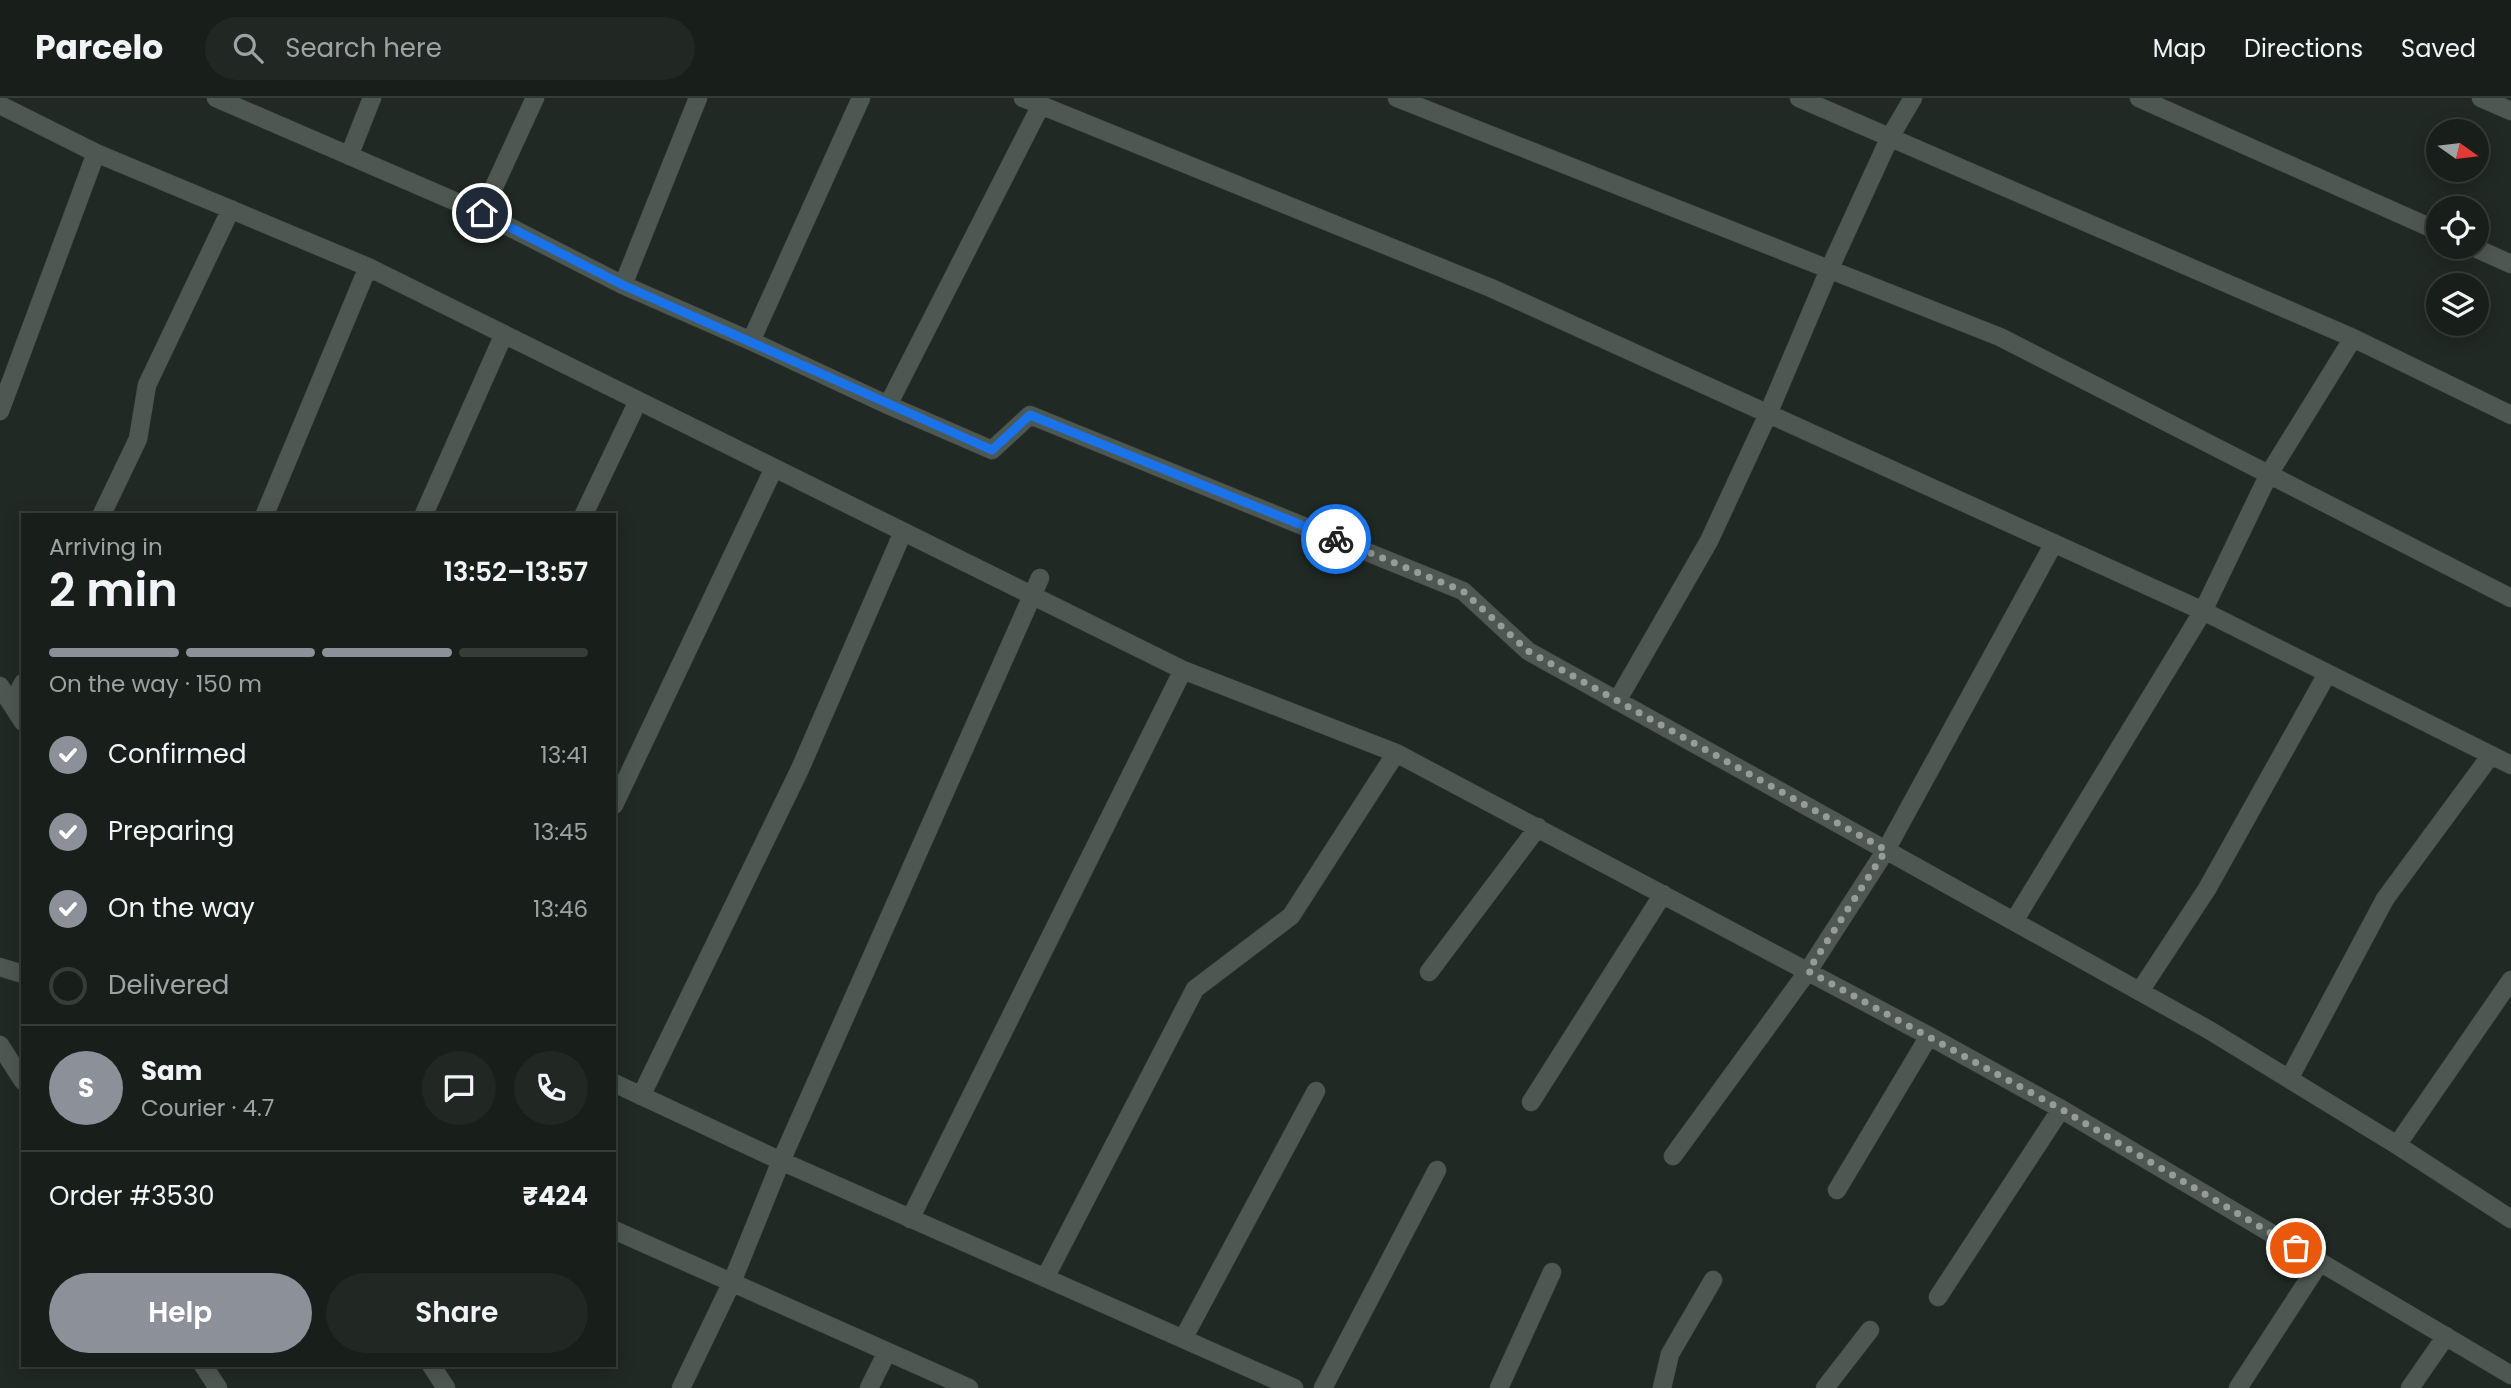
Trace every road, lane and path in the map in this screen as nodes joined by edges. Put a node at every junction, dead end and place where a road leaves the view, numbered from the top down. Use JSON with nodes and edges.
{"nodes":[{"id":1,"x":216,"y":98,"type":"edge"},
{"id":2,"x":372,"y":98,"type":"edge"},
{"id":3,"x":535,"y":98,"type":"edge"},
{"id":4,"x":698,"y":98,"type":"edge"},
{"id":5,"x":861,"y":98,"type":"edge"},
{"id":6,"x":1023,"y":98,"type":"edge"},
{"id":7,"x":1397,"y":98,"type":"edge"},
{"id":8,"x":1799,"y":98,"type":"edge"},
{"id":9,"x":1913,"y":98,"type":"edge"},
{"id":10,"x":2139,"y":98,"type":"edge"},
{"id":11,"x":2481,"y":98,"type":"edge"},
{"id":12,"x":0,"y":105,"type":"edge"},
{"id":13,"x":1041,"y":105,"type":"junction"},
{"id":14,"x":2511,"y":111,"type":"edge"},
{"id":15,"x":1889,"y":138,"type":"junction"},
{"id":16,"x":96,"y":153,"type":"junction"},
{"id":17,"x":349,"y":156,"type":"junction"},
{"id":18,"x":231,"y":209,"type":"junction"},
{"id":19,"x":482,"y":213,"type":"junction"},
{"id":20,"x":2426,"y":226,"type":"edge"},
{"id":21,"x":2489,"y":254,"type":"edge"},
{"id":22,"x":2511,"y":264,"type":"edge"},
{"id":23,"x":368,"y":267,"type":"junction"},
{"id":24,"x":1829,"y":270,"type":"junction"},
{"id":25,"x":623,"y":285,"type":"junction"},
{"id":26,"x":504,"y":334,"type":"junction"},
{"id":27,"x":2353,"y":338,"type":"junction"},
{"id":28,"x":751,"y":341,"type":"junction"},
{"id":29,"x":638,"y":401,"type":"junction"},
{"id":30,"x":888,"y":405,"type":"junction"},
{"id":31,"x":0,"y":411,"type":"edge"},
{"id":32,"x":1768,"y":414,"type":"junction"},
{"id":33,"x":2511,"y":415,"type":"edge"},
{"id":34,"x":774,"y":468,"type":"junction"},
{"id":35,"x":2269,"y":474,"type":"junction"},
{"id":36,"x":102,"y":513,"type":"edge"},
{"id":37,"x":265,"y":513,"type":"edge"},
{"id":38,"x":424,"y":513,"type":"edge"},
{"id":39,"x":584,"y":513,"type":"edge"},
{"id":40,"x":902,"y":532,"type":"junction"},
{"id":41,"x":2053,"y":543,"type":"junction"},
{"id":42,"x":1040,"y":578,"type":"dead end"},
{"id":43,"x":1032,"y":596,"type":"junction"},
{"id":44,"x":2511,"y":598,"type":"edge"},
{"id":45,"x":2203,"y":611,"type":"junction"},
{"id":46,"x":1183,"y":670,"type":"junction"},
{"id":47,"x":2327,"y":674,"type":"junction"},
{"id":48,"x":0,"y":687,"type":"edge"},
{"id":49,"x":21,"y":687,"type":"edge"},
{"id":50,"x":1617,"y":701,"type":"junction"},
{"id":51,"x":12,"y":705,"type":"junction"},
{"id":52,"x":21,"y":719,"type":"edge"},
{"id":53,"x":1396,"y":753,"type":"junction"},
{"id":54,"x":2491,"y":755,"type":"junction"},
{"id":55,"x":2511,"y":765,"type":"edge"},
{"id":56,"x":616,"y":801,"type":"edge"},
{"id":57,"x":1538,"y":827,"type":"junction"},
{"id":58,"x":1886,"y":850,"type":"junction"},
{"id":59,"x":1663,"y":894,"type":"junction"},
{"id":60,"x":2014,"y":921,"type":"junction"},
{"id":61,"x":0,"y":967,"type":"edge"},
{"id":62,"x":1808,"y":971,"type":"junction"},
{"id":63,"x":1429,"y":972,"type":"dead end"},
{"id":64,"x":21,"y":973,"type":"edge"},
{"id":65,"x":2511,"y":980,"type":"edge"},
{"id":66,"x":2140,"y":991,"type":"junction"},
{"id":67,"x":1929,"y":1036,"type":"junction"},
{"id":68,"x":0,"y":1045,"type":"edge"},
{"id":69,"x":21,"y":1078,"type":"edge"},
{"id":70,"x":2289,"y":1079,"type":"junction"},
{"id":71,"x":616,"y":1084,"type":"edge"},
{"id":72,"x":1317,"y":1091,"type":"dead end"},
{"id":73,"x":642,"y":1096,"type":"junction"},
{"id":74,"x":1531,"y":1102,"type":"dead end"},
{"id":75,"x":2061,"y":1109,"type":"junction"},
{"id":76,"x":2398,"y":1145,"type":"junction"},
{"id":77,"x":1673,"y":1156,"type":"dead end"},
{"id":78,"x":781,"y":1161,"type":"junction"},
{"id":79,"x":1437,"y":1170,"type":"dead end"},
{"id":80,"x":1837,"y":1190,"type":"dead end"},
{"id":81,"x":910,"y":1219,"type":"junction"},
{"id":82,"x":2511,"y":1219,"type":"edge"},
{"id":83,"x":616,"y":1231,"type":"edge"},
{"id":84,"x":2320,"y":1262,"type":"junction"},
{"id":85,"x":1552,"y":1272,"type":"dead end"},
{"id":86,"x":1045,"y":1278,"type":"junction"},
{"id":87,"x":1713,"y":1280,"type":"dead end"},
{"id":88,"x":732,"y":1282,"type":"junction"},
{"id":89,"x":1938,"y":1297,"type":"dead end"},
{"id":90,"x":1870,"y":1331,"type":"dead end"},
{"id":91,"x":2446,"y":1336,"type":"junction"},
{"id":92,"x":1183,"y":1339,"type":"junction"},
{"id":93,"x":887,"y":1352,"type":"junction"},
{"id":94,"x":205,"y":1367,"type":"edge"},
{"id":95,"x":432,"y":1367,"type":"edge"},
{"id":96,"x":2511,"y":1374,"type":"edge"},
{"id":97,"x":218,"y":1388,"type":"edge"},
{"id":98,"x":446,"y":1388,"type":"edge"},
{"id":99,"x":681,"y":1388,"type":"edge"},
{"id":100,"x":869,"y":1388,"type":"edge"},
{"id":101,"x":969,"y":1388,"type":"edge"},
{"id":102,"x":1294,"y":1388,"type":"edge"},
{"id":103,"x":1323,"y":1388,"type":"edge"},
{"id":104,"x":1499,"y":1388,"type":"edge"},
{"id":105,"x":1661,"y":1388,"type":"edge"},
{"id":106,"x":1825,"y":1388,"type":"edge"},
{"id":107,"x":2238,"y":1388,"type":"edge"},
{"id":108,"x":2410,"y":1388,"type":"edge"}],
"edges":[{"from":1,"to":17,"type":"street"},
{"from":2,"to":17,"type":"street"},
{"from":3,"to":19,"type":"street"},
{"from":4,"to":25,"type":"street"},
{"from":5,"to":28,"type":"street"},
{"from":6,"to":13,"type":"street"},
{"from":7,"to":24,"type":"street"},
{"from":8,"to":15,"type":"street"},
{"from":9,"to":15,"type":"street"},
{"from":10,"to":20,"type":"street"},
{"from":11,"to":14,"type":"street"},
{"from":12,"to":16,"type":"street"},
{"from":13,"to":30,"type":"street"},
{"from":13,"to":32,"type":"street"},
{"from":15,"to":24,"type":"street"},
{"from":15,"to":27,"type":"street"},
{"from":16,"to":18,"type":"street"},
{"from":16,"to":31,"type":"street"},
{"from":17,"to":19,"type":"street"},
{"from":18,"to":23,"type":"street"},
{"from":18,"to":36,"type":"street"},
{"from":19,"to":25,"type":"street"},
{"from":21,"to":22,"type":"street"},
{"from":23,"to":26,"type":"street"},
{"from":23,"to":37,"type":"street"},
{"from":24,"to":32,"type":"street"},
{"from":24,"to":35,"type":"street"},
{"from":25,"to":28,"type":"street"},
{"from":26,"to":29,"type":"street"},
{"from":26,"to":38,"type":"street"},
{"from":27,"to":33,"type":"street"},
{"from":27,"to":35,"type":"street"},
{"from":28,"to":30,"type":"street"},
{"from":29,"to":34,"type":"street"},
{"from":29,"to":39,"type":"street"},
{"from":30,"to":50,"type":"street"},
{"from":32,"to":41,"type":"street"},
{"from":32,"to":50,"type":"street"},
{"from":34,"to":40,"type":"street"},
{"from":34,"to":56,"type":"street"},
{"from":35,"to":44,"type":"street"},
{"from":35,"to":45,"type":"street"},
{"from":40,"to":43,"type":"street"},
{"from":40,"to":73,"type":"street"},
{"from":41,"to":45,"type":"street"},
{"from":41,"to":58,"type":"street"},
{"from":42,"to":43,"type":"street"},
{"from":43,"to":46,"type":"street"},
{"from":43,"to":78,"type":"street"},
{"from":45,"to":47,"type":"street"},
{"from":45,"to":60,"type":"street"},
{"from":46,"to":53,"type":"street"},
{"from":46,"to":81,"type":"street"},
{"from":47,"to":54,"type":"street"},
{"from":47,"to":66,"type":"street"},
{"from":48,"to":51,"type":"street"},
{"from":49,"to":51,"type":"street"},
{"from":50,"to":58,"type":"street"},
{"from":51,"to":52,"type":"street"},
{"from":53,"to":57,"type":"street"},
{"from":53,"to":86,"type":"street"},
{"from":54,"to":55,"type":"street"},
{"from":54,"to":70,"type":"street"},
{"from":57,"to":59,"type":"street"},
{"from":57,"to":63,"type":"street"},
{"from":58,"to":60,"type":"street"},
{"from":58,"to":62,"type":"street"},
{"from":59,"to":62,"type":"street"},
{"from":59,"to":74,"type":"street"},
{"from":60,"to":66,"type":"street"},
{"from":61,"to":64,"type":"street"},
{"from":62,"to":67,"type":"street"},
{"from":62,"to":77,"type":"street"},
{"from":65,"to":76,"type":"street"},
{"from":66,"to":70,"type":"street"},
{"from":67,"to":75,"type":"street"},
{"from":67,"to":80,"type":"street"},
{"from":68,"to":69,"type":"street"},
{"from":70,"to":76,"type":"street"},
{"from":71,"to":73,"type":"street"},
{"from":72,"to":92,"type":"street"},
{"from":73,"to":78,"type":"street"},
{"from":75,"to":84,"type":"street"},
{"from":75,"to":89,"type":"street"},
{"from":76,"to":82,"type":"street"},
{"from":78,"to":81,"type":"street"},
{"from":78,"to":88,"type":"street"},
{"from":79,"to":103,"type":"street"},
{"from":81,"to":86,"type":"street"},
{"from":83,"to":88,"type":"street"},
{"from":84,"to":91,"type":"street"},
{"from":84,"to":107,"type":"street"},
{"from":85,"to":104,"type":"street"},
{"from":86,"to":92,"type":"street"},
{"from":87,"to":105,"type":"street"},
{"from":88,"to":93,"type":"street"},
{"from":88,"to":99,"type":"street"},
{"from":90,"to":106,"type":"street"},
{"from":91,"to":96,"type":"street"},
{"from":91,"to":108,"type":"street"},
{"from":92,"to":102,"type":"street"},
{"from":93,"to":100,"type":"street"},
{"from":93,"to":101,"type":"street"},
{"from":94,"to":97,"type":"street"},
{"from":95,"to":98,"type":"street"}]}
